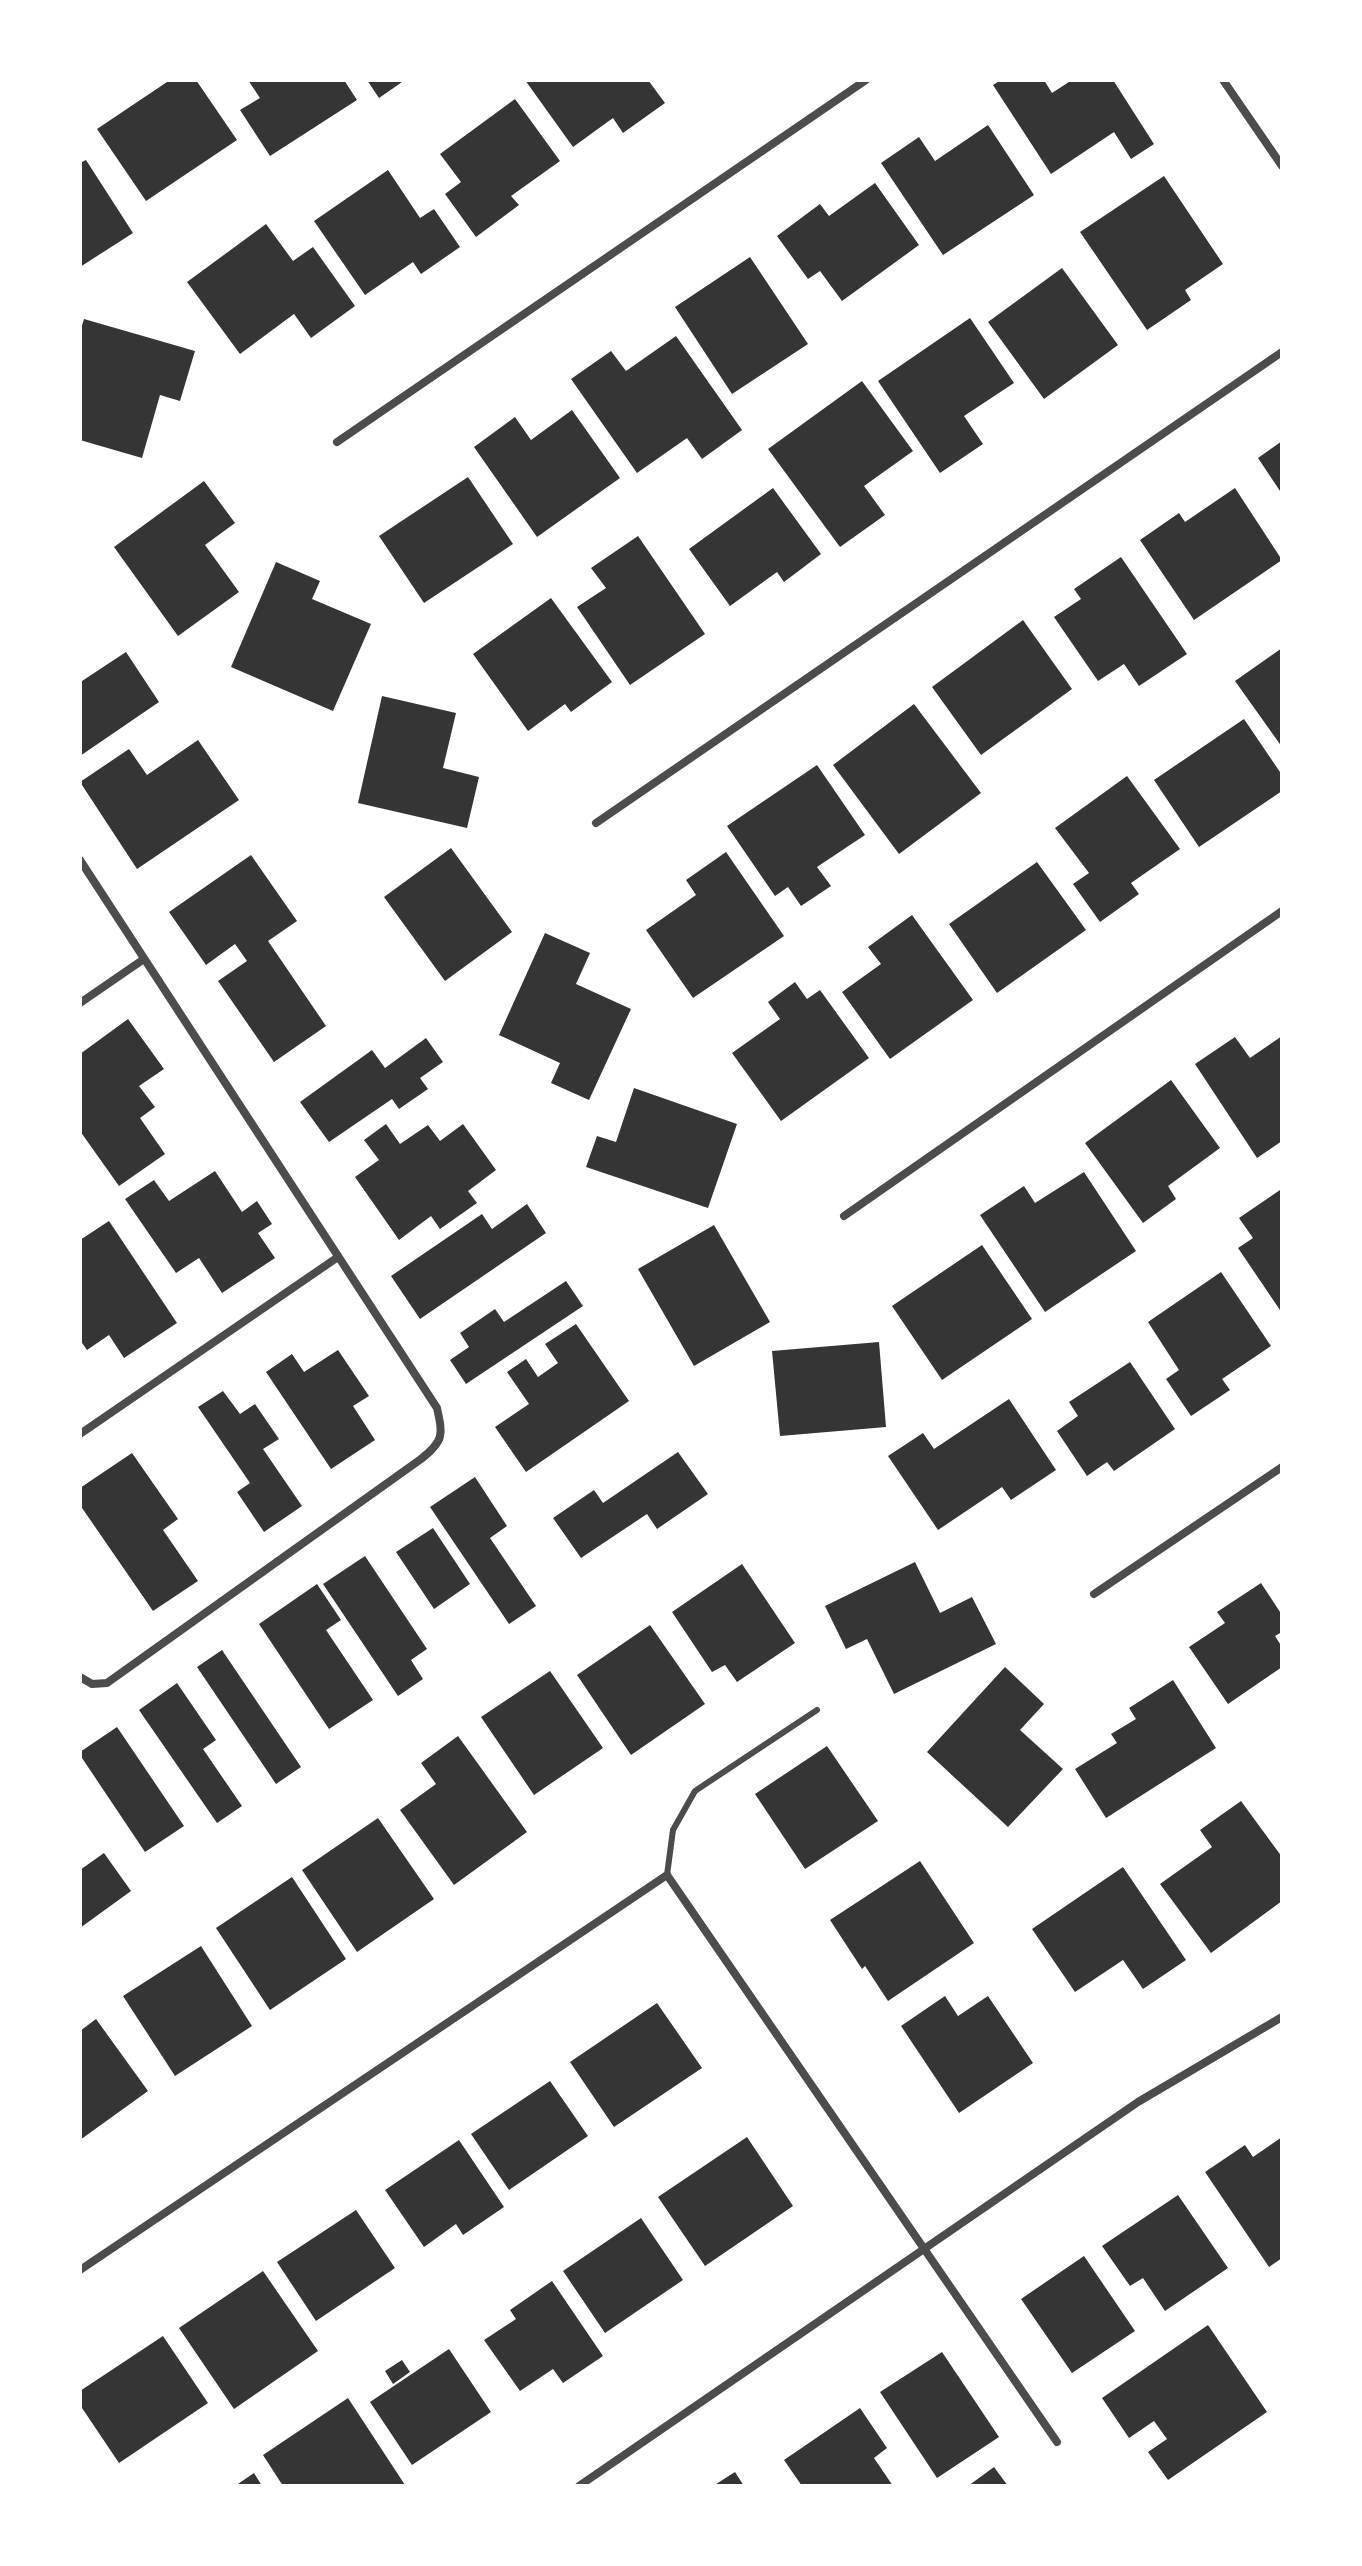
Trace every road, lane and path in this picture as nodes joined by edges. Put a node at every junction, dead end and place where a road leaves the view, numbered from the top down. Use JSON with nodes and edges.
{"nodes":[{"id":1,"x":866,"y":80,"type":"edge"},
{"id":2,"x":1223,"y":80,"type":"edge"},
{"id":3,"x":1282,"y":166,"type":"edge"},
{"id":4,"x":1282,"y":352,"type":"edge"},
{"id":5,"x":337,"y":442,"type":"dead end"},
{"id":6,"x":596,"y":823,"type":"dead end"},
{"id":7,"x":80,"y":860,"type":"edge"},
{"id":8,"x":1282,"y":911,"type":"edge"},
{"id":9,"x":144,"y":959,"type":"junction"},
{"id":10,"x":80,"y":1003,"type":"edge"},
{"id":11,"x":844,"y":1216,"type":"dead end"},
{"id":12,"x":338,"y":1257,"type":"junction"},
{"id":13,"x":80,"y":1434,"type":"edge"},
{"id":14,"x":1282,"y":1467,"type":"edge"},
{"id":15,"x":1094,"y":1594,"type":"dead end"},
{"id":16,"x":80,"y":1677,"type":"edge"},
{"id":17,"x":817,"y":1710,"type":"dead end"},
{"id":18,"x":667,"y":1875,"type":"junction"},
{"id":19,"x":1282,"y":2017,"type":"edge"},
{"id":20,"x":923,"y":2248,"type":"junction"},
{"id":21,"x":80,"y":2270,"type":"edge"},
{"id":22,"x":1057,"y":2442,"type":"dead end"},
{"id":23,"x":579,"y":2486,"type":"edge"}],
"edges":[{"from":1,"to":5,"type":"street"},
{"from":2,"to":3,"type":"street"},
{"from":4,"to":6,"type":"street"},
{"from":7,"to":9,"type":"street"},
{"from":8,"to":11,"type":"street"},
{"from":9,"to":10,"type":"street"},
{"from":9,"to":12,"type":"street"},
{"from":12,"to":13,"type":"street"},
{"from":12,"to":16,"type":"street"},
{"from":14,"to":15,"type":"street"},
{"from":17,"to":18,"type":"lane"},
{"from":18,"to":20,"type":"street"},
{"from":18,"to":21,"type":"street"},
{"from":19,"to":20,"type":"street"},
{"from":20,"to":22,"type":"street"},
{"from":20,"to":23,"type":"street"}]}
